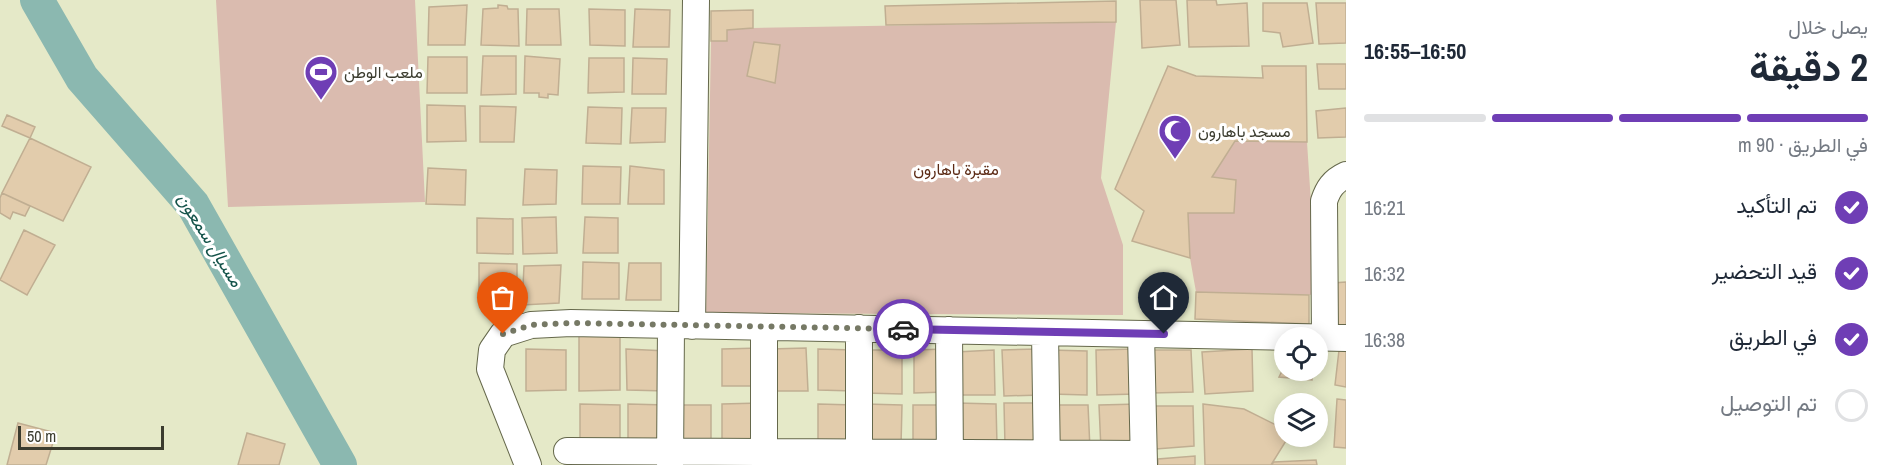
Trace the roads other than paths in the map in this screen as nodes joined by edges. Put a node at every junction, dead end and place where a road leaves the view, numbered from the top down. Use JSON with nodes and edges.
{"nodes":[{"id":1,"x":696,"y":0,"type":"edge"},
{"id":2,"x":1346,"y":175,"type":"edge"},
{"id":3,"x":681,"y":325,"type":"junction"},
{"id":4,"x":764,"y":327,"type":"junction"},
{"id":5,"x":859,"y":328,"type":"junction"},
{"id":6,"x":950,"y":330,"type":"junction"},
{"id":7,"x":1044,"y":332,"type":"junction"},
{"id":8,"x":1141,"y":334,"type":"junction"},
{"id":9,"x":1335,"y":338,"type":"edge"},
{"id":10,"x":567,"y":451,"type":"dead end"},
{"id":11,"x":670,"y":459,"type":"edge"},
{"id":12,"x":764,"y":459,"type":"edge"},
{"id":13,"x":859,"y":459,"type":"edge"},
{"id":14,"x":950,"y":459,"type":"edge"},
{"id":15,"x":1047,"y":459,"type":"edge"},
{"id":16,"x":1144,"y":459,"type":"edge"},
{"id":17,"x":528,"y":465,"type":"edge"}],
"edges":[{"from":1,"to":3,"type":"street"},
{"from":2,"to":9,"type":"street"},
{"from":3,"to":4,"type":"street"},
{"from":3,"to":11,"type":"street"},
{"from":3,"to":17,"type":"street"},
{"from":4,"to":5,"type":"street"},
{"from":4,"to":12,"type":"street"},
{"from":5,"to":6,"type":"street"},
{"from":5,"to":13,"type":"street"},
{"from":6,"to":7,"type":"street"},
{"from":6,"to":14,"type":"street"},
{"from":7,"to":8,"type":"street"},
{"from":7,"to":15,"type":"street"},
{"from":8,"to":9,"type":"street"},
{"from":8,"to":16,"type":"street"},
{"from":10,"to":11,"type":"street"},
{"from":11,"to":12,"type":"street"},
{"from":12,"to":13,"type":"street"},
{"from":13,"to":14,"type":"street"},
{"from":14,"to":15,"type":"street"},
{"from":15,"to":16,"type":"street"}]}
